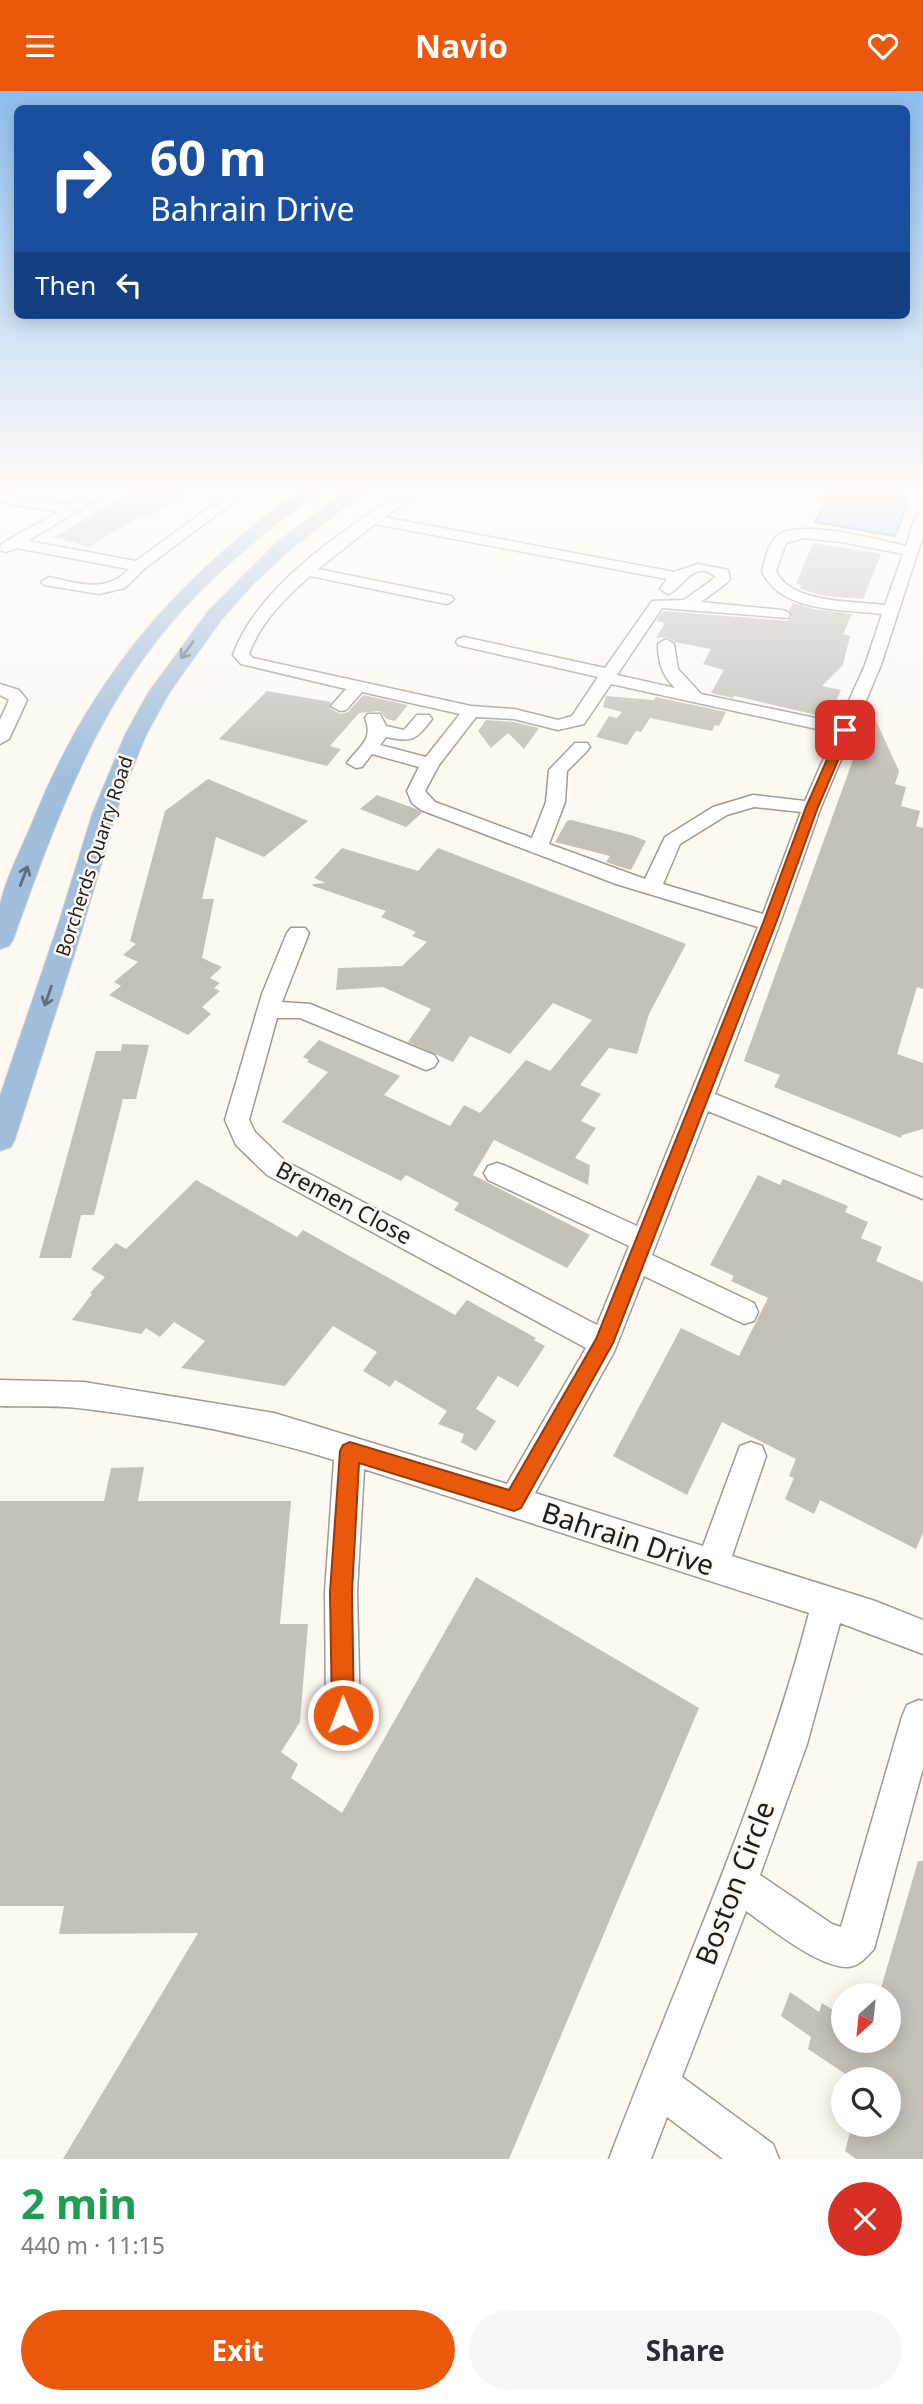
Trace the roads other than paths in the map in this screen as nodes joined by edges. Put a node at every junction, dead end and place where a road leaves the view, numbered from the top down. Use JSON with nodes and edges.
{"nodes":[{"id":1,"x":68,"y":585,"type":"edge"},
{"id":2,"x":117,"y":585,"type":"edge"},
{"id":3,"x":195,"y":585,"type":"edge"},
{"id":4,"x":243,"y":585,"type":"edge"},
{"id":5,"x":294,"y":585,"type":"edge"},
{"id":6,"x":375,"y":585,"type":"edge"},
{"id":7,"x":670,"y":585,"type":"edge"},
{"id":8,"x":717,"y":585,"type":"edge"},
{"id":9,"x":778,"y":585,"type":"edge"},
{"id":10,"x":899,"y":585,"type":"edge"},
{"id":11,"x":446,"y":599,"type":"dead end"},
{"id":12,"x":661,"y":603,"type":"junction"},
{"id":13,"x":687,"y":605,"type":"junction"},
{"id":14,"x":890,"y":610,"type":"junction"},
{"id":15,"x":782,"y":615,"type":"dead end"},
{"id":16,"x":464,"y":642,"type":"dead end"},
{"id":17,"x":666,"y":644,"type":"dead end"},
{"id":18,"x":607,"y":676,"type":"junction"},
{"id":19,"x":358,"y":686,"type":"junction"},
{"id":20,"x":0,"y":689,"type":"edge"},
{"id":21,"x":696,"y":698,"type":"junction"},
{"id":22,"x":340,"y":706,"type":"dead end"},
{"id":23,"x":471,"y":711,"type":"junction"},
{"id":24,"x":423,"y":719,"type":"dead end"},
{"id":25,"x":845,"y":730,"type":"junction"},
{"id":26,"x":0,"y":739,"type":"edge"},
{"id":27,"x":581,"y":747,"type":"dead end"},
{"id":28,"x":369,"y":748,"type":"junction"},
{"id":29,"x":356,"y":763,"type":"dead end"},
{"id":30,"x":430,"y":764,"type":"junction"},
{"id":31,"x":812,"y":807,"type":"junction"},
{"id":32,"x":537,"y":848,"type":"junction"},
{"id":33,"x":652,"y":887,"type":"junction"},
{"id":34,"x":770,"y":923,"type":"junction"},
{"id":35,"x":298,"y":933,"type":"dead end"},
{"id":36,"x":0,"y":940,"type":"edge"},
{"id":37,"x":268,"y":1010,"type":"junction"},
{"id":38,"x":426,"y":1061,"type":"dead end"},
{"id":39,"x":699,"y":1097,"type":"junction"},
{"id":40,"x":0,"y":1139,"type":"edge"},
{"id":41,"x":498,"y":1173,"type":"dead end"},
{"id":42,"x":923,"y":1189,"type":"edge"},
{"id":43,"x":640,"y":1251,"type":"junction"},
{"id":44,"x":744,"y":1312,"type":"dead end"},
{"id":45,"x":604,"y":1343,"type":"junction"},
{"id":46,"x":0,"y":1393,"type":"edge"},
{"id":47,"x":350,"y":1451,"type":"junction"},
{"id":48,"x":751,"y":1456,"type":"dead end"},
{"id":49,"x":514,"y":1501,"type":"junction"},
{"id":50,"x":712,"y":1566,"type":"junction"},
{"id":51,"x":828,"y":1603,"type":"junction"},
{"id":52,"x":923,"y":1637,"type":"edge"},
{"id":53,"x":343,"y":1715,"type":"dead end"},
{"id":54,"x":919,"y":1717,"type":"dead end"},
{"id":55,"x":737,"y":1882,"type":"junction"},
{"id":56,"x":657,"y":2084,"type":"junction"},
{"id":57,"x":630,"y":2159,"type":"edge"},
{"id":58,"x":758,"y":2159,"type":"edge"}],
"edges":[{"from":1,"to":2,"type":"lane"},
{"from":36,"to":3,"type":"main road","one_way":true},
{"from":4,"to":40,"type":"main road","name":"Borcherds Quarry Road","one_way":true},
{"from":5,"to":19,"type":"lane"},
{"from":6,"to":11,"type":"lane"},
{"from":7,"to":12,"type":"lane"},
{"from":8,"to":13,"type":"lane"},
{"from":9,"to":14,"type":"lane"},
{"from":10,"to":14,"type":"lane"},
{"from":12,"to":13,"type":"lane"},
{"from":12,"to":18,"type":"lane"},
{"from":13,"to":15,"type":"lane"},
{"from":14,"to":25,"type":"lane"},
{"from":16,"to":18,"type":"lane"},
{"from":17,"to":21,"type":"lane"},
{"from":18,"to":21,"type":"lane"},
{"from":18,"to":23,"type":"lane"},
{"from":19,"to":22,"type":"lane"},
{"from":19,"to":23,"type":"lane"},
{"from":20,"to":26,"type":"lane"},
{"from":21,"to":25,"type":"lane"},
{"from":23,"to":30,"type":"lane"},
{"from":24,"to":28,"type":"lane"},
{"from":25,"to":31,"type":"lane"},
{"from":27,"to":32,"type":"lane"},
{"from":28,"to":29,"type":"lane"},
{"from":28,"to":30,"type":"lane"},
{"from":30,"to":32,"type":"lane"},
{"from":31,"to":33,"type":"lane"},
{"from":31,"to":34,"type":"lane"},
{"from":32,"to":33,"type":"lane"},
{"from":33,"to":34,"type":"lane"},
{"from":34,"to":39,"type":"lane"},
{"from":35,"to":37,"type":"lane","name":"Bremen Close"},
{"from":37,"to":38,"type":"lane"},
{"from":37,"to":45,"type":"lane","name":"Bremen Close"},
{"from":39,"to":42,"type":"lane"},
{"from":39,"to":43,"type":"lane"},
{"from":41,"to":43,"type":"lane"},
{"from":43,"to":44,"type":"lane"},
{"from":43,"to":45,"type":"lane"},
{"from":45,"to":49,"type":"lane"},
{"from":46,"to":47,"type":"lane","name":"Bahrain Drive"},
{"from":47,"to":49,"type":"lane","name":"Bahrain Drive"},
{"from":47,"to":53,"type":"lane"},
{"from":48,"to":50,"type":"lane"},
{"from":49,"to":50,"type":"lane","name":"Bahrain Drive"},
{"from":50,"to":51,"type":"lane","name":"Bahrain Drive"},
{"from":51,"to":52,"type":"lane","name":"Bahrain Drive"},
{"from":51,"to":55,"type":"lane","name":"Boston Circle"},
{"from":54,"to":55,"type":"lane"},
{"from":55,"to":56,"type":"lane","name":"Boston Circle"},
{"from":56,"to":57,"type":"lane","name":"Boston Circle"},
{"from":56,"to":58,"type":"lane"}]}
